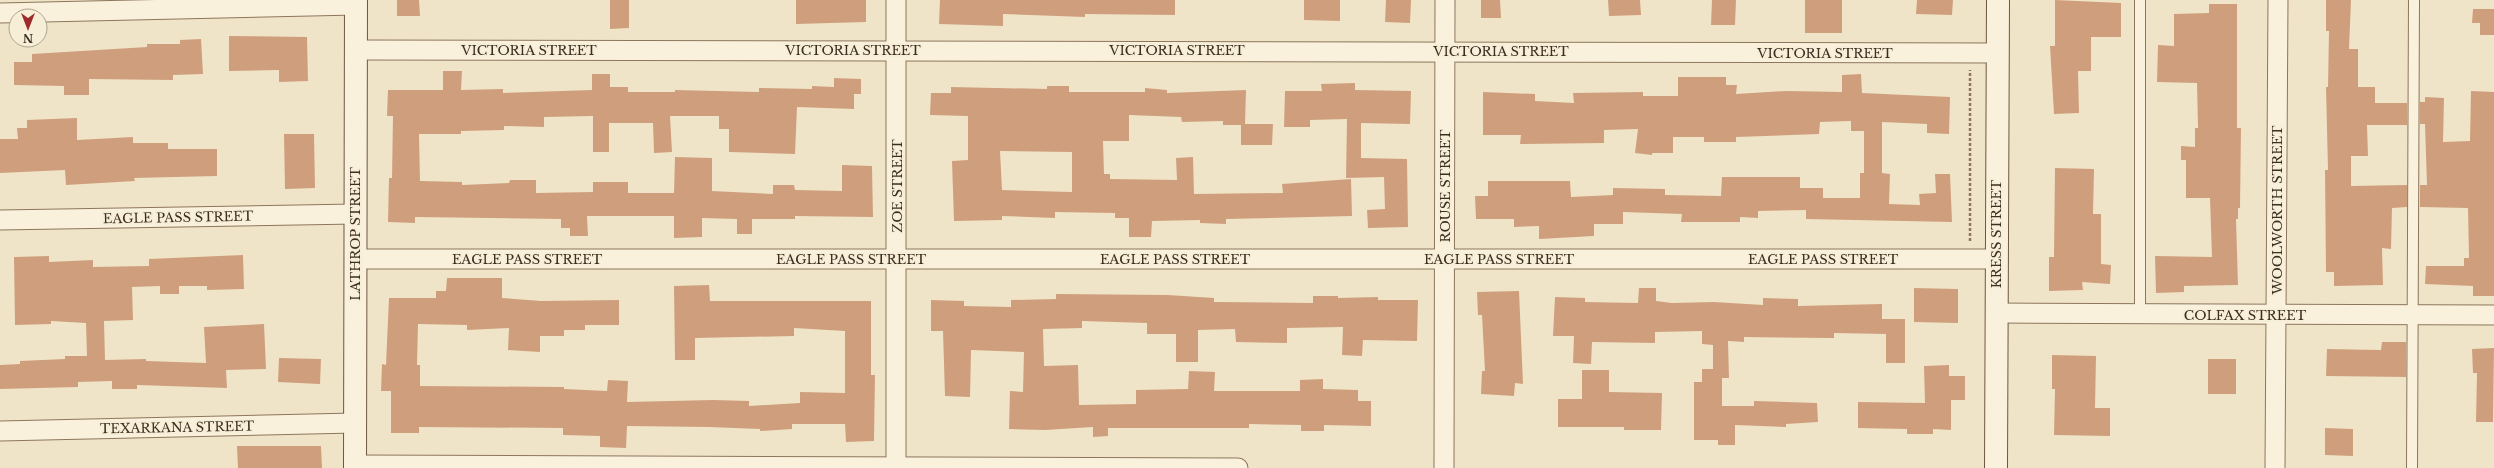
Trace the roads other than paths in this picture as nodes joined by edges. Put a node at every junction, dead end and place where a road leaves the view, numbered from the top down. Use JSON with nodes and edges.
{"nodes":[{"id":1,"x":896,"y":0,"type":"edge"},
{"id":2,"x":1445,"y":0,"type":"edge"},
{"id":3,"x":1998,"y":0,"type":"edge"},
{"id":4,"x":2140,"y":0,"type":"edge"},
{"id":5,"x":2278,"y":0,"type":"edge"},
{"id":6,"x":2414,"y":0,"type":"edge"},
{"id":7,"x":356,"y":2,"type":"edge"},
{"id":8,"x":0,"y":13,"type":"edge"},
{"id":9,"x":356,"y":50,"type":"junction"},
{"id":10,"x":896,"y":50,"type":"junction"},
{"id":11,"x":1445,"y":51,"type":"junction"},
{"id":12,"x":1998,"y":53,"type":"junction"},
{"id":13,"x":355,"y":214,"type":"junction"},
{"id":14,"x":0,"y":220,"type":"edge"},
{"id":15,"x":355,"y":259,"type":"junction"},
{"id":16,"x":897,"y":259,"type":"junction"},
{"id":17,"x":1445,"y":259,"type":"junction"},
{"id":18,"x":1995,"y":259,"type":"junction"},
{"id":19,"x":1996,"y":313,"type":"junction"},
{"id":20,"x":2140,"y":314,"type":"junction"},
{"id":21,"x":2414,"y":314,"type":"junction"},
{"id":22,"x":2494,"y":315,"type":"edge"},
{"id":23,"x":2276,"y":316,"type":"junction"},
{"id":24,"x":355,"y":423,"type":"junction"},
{"id":25,"x":0,"y":431,"type":"edge"},
{"id":26,"x":355,"y":467,"type":"edge"},
{"id":27,"x":896,"y":467,"type":"edge"},
{"id":28,"x":1238,"y":468,"type":"edge"},
{"id":29,"x":1444,"y":468,"type":"edge"},
{"id":30,"x":1996,"y":468,"type":"edge"},
{"id":31,"x":2275,"y":468,"type":"edge"},
{"id":32,"x":2412,"y":468,"type":"edge"}],
"edges":[{"from":1,"to":10,"type":"street","name":"ZOE STREET"},
{"from":2,"to":11,"type":"street","name":"ROUSE STREET"},
{"from":3,"to":12,"type":"street","name":"KRESS STREET"},
{"from":4,"to":20,"type":"lane"},
{"from":5,"to":23,"type":"street","name":"WOOLWORTH STREET"},
{"from":6,"to":21,"type":"lane"},
{"from":7,"to":8,"type":"street"},
{"from":7,"to":9,"type":"street","name":"LATHROP STREET"},
{"from":9,"to":10,"type":"street","name":"VICTORIA STREET"},
{"from":9,"to":13,"type":"street","name":"LATHROP STREET"},
{"from":10,"to":11,"type":"street","name":"VICTORIA STREET"},
{"from":10,"to":16,"type":"street","name":"ZOE STREET"},
{"from":11,"to":12,"type":"street","name":"VICTORIA STREET"},
{"from":11,"to":17,"type":"street","name":"ROUSE STREET"},
{"from":12,"to":18,"type":"street","name":"KRESS STREET"},
{"from":13,"to":14,"type":"street","name":"EAGLE PASS STREET"},
{"from":13,"to":15,"type":"street","name":"LATHROP STREET"},
{"from":15,"to":16,"type":"street","name":"EAGLE PASS STREET"},
{"from":15,"to":24,"type":"street","name":"LATHROP STREET"},
{"from":16,"to":17,"type":"street","name":"EAGLE PASS STREET"},
{"from":16,"to":27,"type":"street","name":"ZOE STREET"},
{"from":17,"to":18,"type":"street","name":"EAGLE PASS STREET"},
{"from":17,"to":29,"type":"street","name":"ROUSE STREET"},
{"from":18,"to":19,"type":"street","name":"KRESS STREET"},
{"from":19,"to":20,"type":"street","name":"COLFAX STREET"},
{"from":19,"to":30,"type":"street","name":"KRESS STREET"},
{"from":20,"to":23,"type":"street","name":"COLFAX STREET"},
{"from":21,"to":22,"type":"street","name":"COLFAX STREET"},
{"from":21,"to":23,"type":"street","name":"COLFAX STREET"},
{"from":21,"to":32,"type":"lane"},
{"from":23,"to":31,"type":"street","name":"WOOLWORTH STREET"},
{"from":24,"to":25,"type":"street","name":"TEXARKANA STREET"},
{"from":24,"to":26,"type":"street","name":"LATHROP STREET"},
{"from":26,"to":27,"type":"street"},
{"from":27,"to":28,"type":"street"}]}
